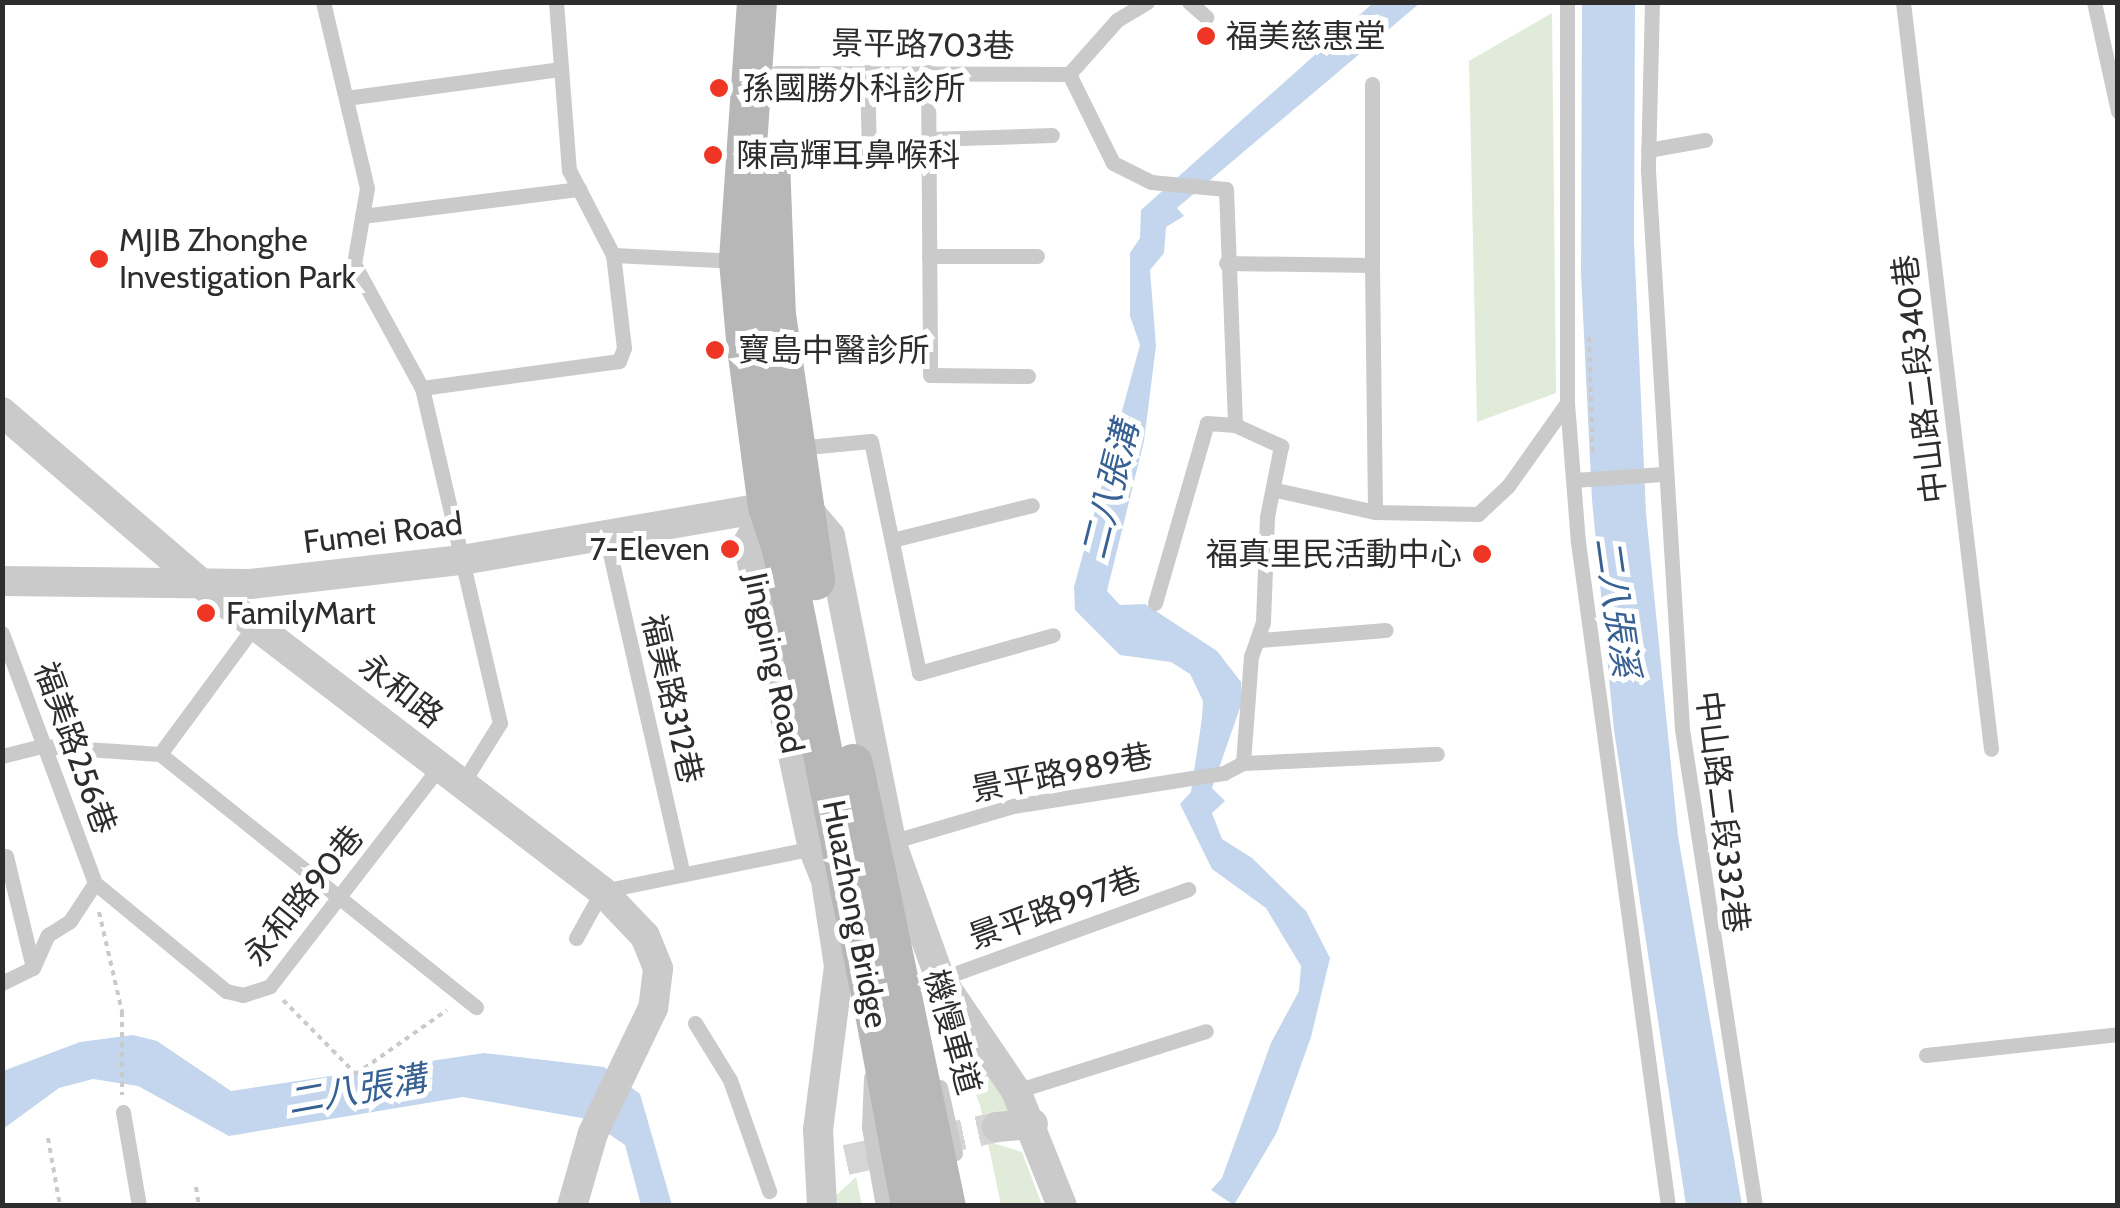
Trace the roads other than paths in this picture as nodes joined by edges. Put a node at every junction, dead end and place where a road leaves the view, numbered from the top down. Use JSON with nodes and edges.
{"nodes":[{"id":1,"x":323,"y":2,"type":"edge"},
{"id":2,"x":556,"y":2,"type":"edge"},
{"id":3,"x":757,"y":2,"type":"edge"},
{"id":4,"x":783,"y":2,"type":"edge"},
{"id":5,"x":1147,"y":2,"type":"edge"},
{"id":6,"x":1189,"y":2,"type":"edge"},
{"id":7,"x":1567,"y":2,"type":"edge"},
{"id":8,"x":1652,"y":2,"type":"edge"},
{"id":9,"x":1902,"y":2,"type":"edge"},
{"id":10,"x":2094,"y":2,"type":"edge"},
{"id":11,"x":1206,"y":17,"type":"dead end"},
{"id":12,"x":561,"y":70,"type":"junction"},
{"id":13,"x":868,"y":72,"type":"junction"},
{"id":14,"x":928,"y":72,"type":"junction"},
{"id":15,"x":776,"y":73,"type":"junction"},
{"id":16,"x":1068,"y":74,"type":"junction"},
{"id":17,"x":1372,"y":84,"type":"dead end"},
{"id":18,"x":346,"y":98,"type":"junction"},
{"id":19,"x":2118,"y":111,"type":"edge"},
{"id":20,"x":1052,"y":135,"type":"dead end"},
{"id":21,"x":928,"y":140,"type":"junction"},
{"id":22,"x":1705,"y":140,"type":"dead end"},
{"id":23,"x":1648,"y":150,"type":"junction"},
{"id":24,"x":869,"y":156,"type":"dead end"},
{"id":25,"x":579,"y":190,"type":"junction"},
{"id":26,"x":362,"y":216,"type":"junction"},
{"id":27,"x":613,"y":255,"type":"junction"},
{"id":28,"x":929,"y":256,"type":"junction"},
{"id":29,"x":1037,"y":256,"type":"dead end"},
{"id":30,"x":739,"y":261,"type":"junction"},
{"id":31,"x":1226,"y":263,"type":"junction"},
{"id":32,"x":1372,"y":264,"type":"junction"},
{"id":33,"x":1028,"y":376,"type":"dead end"},
{"id":34,"x":422,"y":388,"type":"junction"},
{"id":35,"x":1567,"y":403,"type":"junction"},
{"id":36,"x":2,"y":412,"type":"edge"},
{"id":37,"x":1235,"y":425,"type":"junction"},
{"id":38,"x":793,"y":448,"type":"junction"},
{"id":39,"x":1663,"y":474,"type":"junction"},
{"id":40,"x":1574,"y":480,"type":"junction"},
{"id":41,"x":1276,"y":490,"type":"junction"},
{"id":42,"x":783,"y":503,"type":"junction"},
{"id":43,"x":1032,"y":505,"type":"dead end"},
{"id":44,"x":1375,"y":512,"type":"junction"},
{"id":45,"x":606,"y":536,"type":"junction"},
{"id":46,"x":892,"y":540,"type":"junction"},
{"id":47,"x":795,"y":546,"type":"junction"},
{"id":48,"x":462,"y":560,"type":"junction"},
{"id":49,"x":2,"y":581,"type":"edge"},
{"id":50,"x":204,"y":586,"type":"junction"},
{"id":51,"x":1154,"y":603,"type":"dead end"},
{"id":52,"x":256,"y":624,"type":"junction"},
{"id":53,"x":1386,"y":630,"type":"dead end"},
{"id":54,"x":2,"y":632,"type":"edge"},
{"id":55,"x":1052,"y":635,"type":"dead end"},
{"id":56,"x":1259,"y":640,"type":"junction"},
{"id":57,"x":21,"y":680,"type":"junction"},
{"id":58,"x":2,"y":683,"type":"edge"},
{"id":59,"x":42,"y":746,"type":"junction"},
{"id":60,"x":1992,"y":749,"type":"dead end"},
{"id":61,"x":160,"y":754,"type":"junction"},
{"id":62,"x":1437,"y":754,"type":"dead end"},
{"id":63,"x":2,"y":756,"type":"edge"},
{"id":64,"x":1243,"y":762,"type":"junction"},
{"id":65,"x":451,"y":775,"type":"junction"},
{"id":66,"x":813,"y":848,"type":"junction"},
{"id":67,"x":6,"y":856,"type":"dead end"},
{"id":68,"x":884,"y":859,"type":"junction"},
{"id":69,"x":683,"y":874,"type":"junction"},
{"id":70,"x":95,"y":883,"type":"junction"},
{"id":71,"x":1188,"y":888,"type":"dead end"},
{"id":72,"x":602,"y":892,"type":"junction"},
{"id":73,"x":342,"y":898,"type":"junction"},
{"id":74,"x":576,"y":938,"type":"dead end"},
{"id":75,"x":33,"y":968,"type":"junction"},
{"id":76,"x":940,"y":979,"type":"junction"},
{"id":77,"x":2,"y":983,"type":"edge"},
{"id":78,"x":476,"y":1007,"type":"dead end"},
{"id":79,"x":874,"y":1008,"type":"junction"},
{"id":80,"x":698,"y":1023,"type":"dead end"},
{"id":81,"x":1206,"y":1030,"type":"dead end"},
{"id":82,"x":2118,"y":1034,"type":"edge"},
{"id":83,"x":1926,"y":1056,"type":"dead end"},
{"id":84,"x":1016,"y":1091,"type":"junction"},
{"id":85,"x":123,"y":1112,"type":"dead end"},
{"id":86,"x":1032,"y":1124,"type":"junction"},
{"id":87,"x":997,"y":1127,"type":"tunnel mouth"},
{"id":88,"x":769,"y":1191,"type":"dead end"},
{"id":89,"x":139,"y":1206,"type":"edge"},
{"id":90,"x":572,"y":1206,"type":"edge"},
{"id":91,"x":822,"y":1206,"type":"edge"},
{"id":92,"x":884,"y":1206,"type":"edge"},
{"id":93,"x":911,"y":1206,"type":"edge"},
{"id":94,"x":946,"y":1206,"type":"edge"},
{"id":95,"x":965,"y":1206,"type":"edge"},
{"id":96,"x":1062,"y":1206,"type":"edge"},
{"id":97,"x":1668,"y":1206,"type":"edge"},
{"id":98,"x":1755,"y":1206,"type":"edge"}],
"edges":[{"from":1,"to":18,"type":"lane","name":"永和路90巷"},
{"from":2,"to":12,"type":"lane"},
{"from":3,"to":30,"type":"main road","name":"Jingping Road"},
{"from":4,"to":15,"type":"main road","name":"Jingping Road"},
{"from":5,"to":16,"type":"lane"},
{"from":6,"to":11,"type":"lane"},
{"from":7,"to":35,"type":"lane"},
{"from":8,"to":23,"type":"lane","name":"中山路二段332巷"},
{"from":9,"to":60,"type":"lane","name":"中山路二段340巷"},
{"from":10,"to":19,"type":"lane"},
{"from":12,"to":18,"type":"lane"},
{"from":12,"to":25,"type":"lane"},
{"from":13,"to":14,"type":"lane","name":"景平路703巷"},
{"from":13,"to":15,"type":"lane","name":"景平路703巷"},
{"from":13,"to":24,"type":"lane"},
{"from":14,"to":16,"type":"lane","name":"景平路703巷"},
{"from":14,"to":21,"type":"lane"},
{"from":15,"to":38,"type":"main road","name":"Jingping Road"},
{"from":16,"to":31,"type":"lane"},
{"from":17,"to":32,"type":"lane"},
{"from":18,"to":26,"type":"lane","name":"永和路90巷"},
{"from":20,"to":21,"type":"lane"},
{"from":21,"to":28,"type":"lane"},
{"from":22,"to":23,"type":"lane"},
{"from":23,"to":39,"type":"lane","name":"中山路二段332巷"},
{"from":25,"to":26,"type":"lane"},
{"from":25,"to":27,"type":"lane"},
{"from":26,"to":34,"type":"lane","name":"永和路90巷"},
{"from":27,"to":30,"type":"lane"},
{"from":27,"to":34,"type":"lane"},
{"from":28,"to":29,"type":"lane"},
{"from":28,"to":33,"type":"lane"},
{"from":30,"to":42,"type":"main road","name":"Jingping Road"},
{"from":31,"to":32,"type":"lane"},
{"from":31,"to":37,"type":"lane"},
{"from":32,"to":44,"type":"lane"},
{"from":34,"to":48,"type":"lane","name":"永和路90巷"},
{"from":35,"to":40,"type":"lane"},
{"from":35,"to":44,"type":"lane"},
{"from":36,"to":50,"type":"street","name":"永和路"},
{"from":37,"to":41,"type":"lane"},
{"from":37,"to":51,"type":"lane"},
{"from":38,"to":42,"type":"main road","name":"Jingping Road"},
{"from":38,"to":46,"type":"lane"},
{"from":39,"to":40,"type":"lane","bridge":true},
{"from":39,"to":98,"type":"lane","name":"中山路二段332巷"},
{"from":40,"to":97,"type":"lane"},
{"from":41,"to":44,"type":"lane"},
{"from":41,"to":56,"type":"lane"},
{"from":42,"to":45,"type":"street","name":"Fumei Road"},
{"from":42,"to":47,"type":"main road","name":"Huazhong Bridge"},
{"from":42,"to":66,"type":"street","name":"Jingping Road"},
{"from":42,"to":68,"type":"street"},
{"from":43,"to":46,"type":"lane"},
{"from":45,"to":48,"type":"street","name":"Fumei Road"},
{"from":45,"to":69,"type":"lane","name":"福美路312巷"},
{"from":46,"to":55,"type":"lane"},
{"from":47,"to":68,"type":"main road","name":"Huazhong Bridge"},
{"from":47,"to":79,"type":"main road","name":"Huazhong Bridge"},
{"from":48,"to":50,"type":"street","name":"Fumei Road"},
{"from":48,"to":65,"type":"lane","name":"永和路90巷"},
{"from":49,"to":50,"type":"street","name":"Fumei Road"},
{"from":50,"to":52,"type":"street","name":"永和路"},
{"from":52,"to":61,"type":"lane"},
{"from":52,"to":65,"type":"street","name":"永和路"},
{"from":53,"to":56,"type":"lane"},
{"from":54,"to":57,"type":"lane","name":"福美路256巷"},
{"from":56,"to":64,"type":"lane"},
{"from":57,"to":58,"type":"lane"},
{"from":57,"to":59,"type":"lane","name":"福美路256巷"},
{"from":59,"to":61,"type":"lane"},
{"from":59,"to":63,"type":"lane"},
{"from":59,"to":70,"type":"lane","name":"福美路256巷"},
{"from":61,"to":73,"type":"lane"},
{"from":62,"to":64,"type":"lane"},
{"from":64,"to":68,"type":"lane","name":"景平路989巷"},
{"from":65,"to":72,"type":"street","name":"永和路"},
{"from":65,"to":73,"type":"lane","name":"永和路90巷"},
{"from":66,"to":69,"type":"lane"},
{"from":66,"to":91,"type":"street","name":"Jingping Road"},
{"from":67,"to":75,"type":"lane"},
{"from":68,"to":76,"type":"street"},
{"from":68,"to":94,"type":"main road","name":"Huazhong Bridge","bridge":true},
{"from":68,"to":95,"type":"lane","name":"機慢車道","bridge":true},
{"from":69,"to":72,"type":"lane"},
{"from":70,"to":73,"type":"lane","name":"永和路90巷"},
{"from":70,"to":75,"type":"lane"},
{"from":71,"to":76,"type":"lane","name":"景平路997巷"},
{"from":72,"to":74,"type":"lane"},
{"from":72,"to":90,"type":"street","name":"永和路"},
{"from":73,"to":78,"type":"lane"},
{"from":75,"to":77,"type":"lane"},
{"from":76,"to":84,"type":"street"},
{"from":79,"to":92,"type":"lane","bridge":true},
{"from":79,"to":93,"type":"main road","name":"Huazhong Bridge","bridge":true},
{"from":80,"to":88,"type":"lane"},
{"from":81,"to":84,"type":"lane"},
{"from":82,"to":83,"type":"lane"},
{"from":84,"to":86,"type":"street"},
{"from":85,"to":89,"type":"lane"},
{"from":86,"to":87,"type":"street"},
{"from":86,"to":96,"type":"street"}]}
